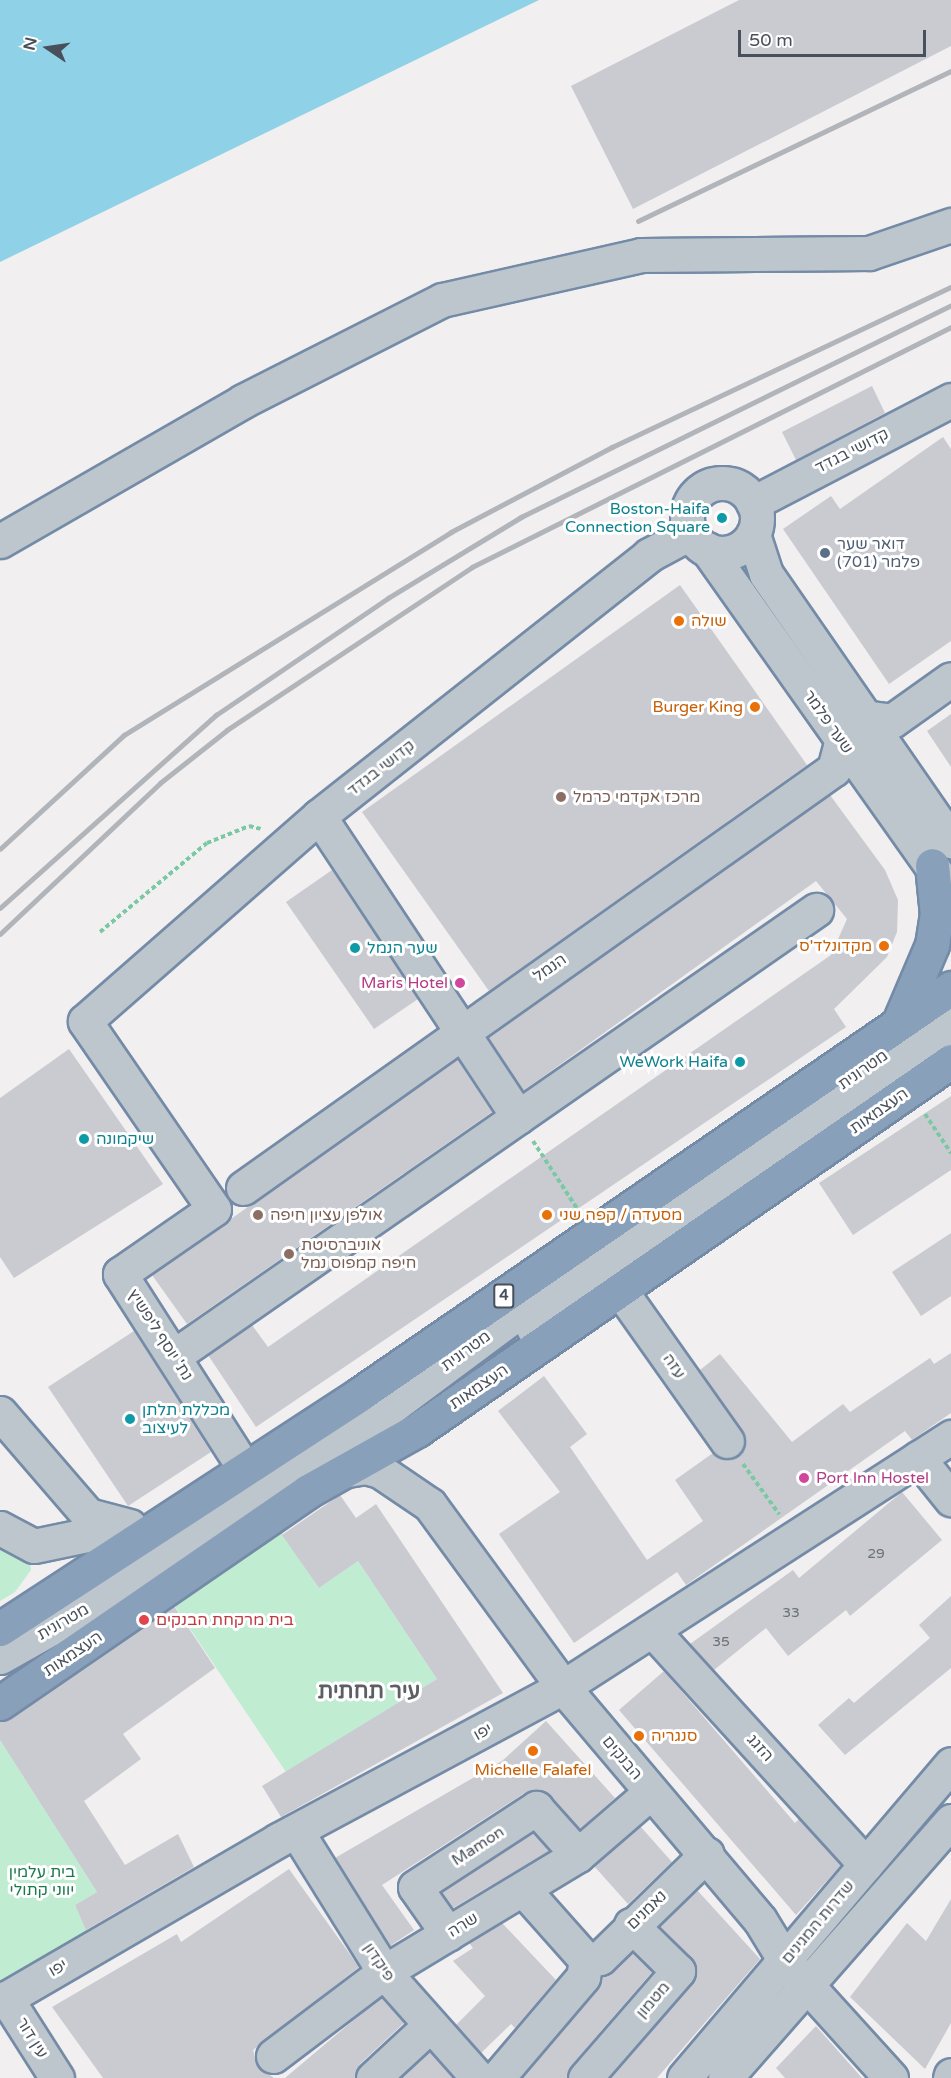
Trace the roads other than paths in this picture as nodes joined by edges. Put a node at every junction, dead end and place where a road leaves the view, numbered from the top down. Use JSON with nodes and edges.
{"nodes":[{"id":1,"x":951,"y":225,"type":"edge"},
{"id":2,"x":951,"y":400,"type":"edge"},
{"id":3,"x":753,"y":518,"type":"junction"},
{"id":4,"x":0,"y":541,"type":"edge"},
{"id":5,"x":698,"y":541,"type":"junction"},
{"id":6,"x":951,"y":679,"type":"edge"},
{"id":7,"x":864,"y":717,"type":"junction"},
{"id":8,"x":842,"y":740,"type":"junction"},
{"id":9,"x":320,"y":816,"type":"junction"},
{"id":10,"x":942,"y":853,"type":"edge"},
{"id":11,"x":951,"y":894,"type":"edge"},
{"id":12,"x":816,"y":910,"type":"dead end"},
{"id":13,"x":951,"y":988,"type":"edge"},
{"id":14,"x":951,"y":1009,"type":"edge"},
{"id":15,"x":86,"y":1021,"type":"joint"},
{"id":16,"x":897,"y":1026,"type":"junction"},
{"id":17,"x":462,"y":1030,"type":"junction"},
{"id":18,"x":951,"y":1039,"type":"edge"},
{"id":19,"x":951,"y":1061,"type":"edge"},
{"id":20,"x":518,"y":1117,"type":"junction"},
{"id":21,"x":243,"y":1188,"type":"dead end"},
{"id":22,"x":620,"y":1290,"type":"junction"},
{"id":23,"x":174,"y":1356,"type":"junction"},
{"id":24,"x":0,"y":1413,"type":"edge"},
{"id":25,"x":951,"y":1437,"type":"edge"},
{"id":26,"x":727,"y":1442,"type":"road end"},
{"id":27,"x":918,"y":1458,"type":"junction"},
{"id":28,"x":246,"y":1471,"type":"junction"},
{"id":29,"x":341,"y":1471,"type":"junction"},
{"id":30,"x":951,"y":1500,"type":"edge"},
{"id":31,"x":165,"y":1522,"type":"junction"},
{"id":32,"x":130,"y":1526,"type":"junction"},
{"id":33,"x":2,"y":1530,"type":"edge"},
{"id":34,"x":6,"y":1622,"type":"edge"},
{"id":35,"x":653,"y":1631,"type":"junction"},
{"id":36,"x":0,"y":1657,"type":"edge"},
{"id":37,"x":0,"y":1673,"type":"edge"},
{"id":38,"x":563,"y":1687,"type":"junction"},
{"id":39,"x":0,"y":1703,"type":"edge"},
{"id":40,"x":951,"y":1764,"type":"edge"},
{"id":41,"x":651,"y":1792,"type":"junction"},
{"id":42,"x":951,"y":1821,"type":"edge"},
{"id":43,"x":297,"y":1832,"type":"junction"},
{"id":44,"x":706,"y":1854,"type":"junction"},
{"id":45,"x":578,"y":1855,"type":"junction"},
{"id":46,"x":866,"y":1865,"type":"junction"},
{"id":47,"x":523,"y":1889,"type":"junction"},
{"id":48,"x":631,"y":1925,"type":"junction"},
{"id":49,"x":448,"y":1934,"type":"junction"},
{"id":50,"x":586,"y":1960,"type":"junction"},
{"id":51,"x":798,"y":1962,"type":"junction"},
{"id":52,"x":384,"y":1972,"type":"junction"},
{"id":53,"x":3,"y":2000,"type":"edge"},
{"id":54,"x":428,"y":2026,"type":"junction"},
{"id":55,"x":273,"y":2056,"type":"dead end"},
{"id":56,"x":57,"y":2078,"type":"edge"},
{"id":57,"x":373,"y":2078,"type":"edge"},
{"id":58,"x":478,"y":2078,"type":"edge"},
{"id":59,"x":497,"y":2078,"type":"edge"},
{"id":60,"x":585,"y":2078,"type":"edge"},
{"id":61,"x":684,"y":2078,"type":"edge"},
{"id":62,"x":725,"y":2078,"type":"edge"},
{"id":63,"x":891,"y":2078,"type":"edge"}],
"edges":[{"from":1,"to":4,"type":"street"},
{"from":2,"to":3,"type":"street","name":"קדושי בגדד"},
{"from":3,"to":5,"type":"street"},
{"from":3,"to":5,"type":"street"},
{"from":3,"to":7,"type":"street","name":"שער פלמר"},
{"from":5,"to":8,"type":"street","name":"שער פלמר"},
{"from":5,"to":9,"type":"street","name":"קדושי בגדד"},
{"from":6,"to":7,"type":"street"},
{"from":7,"to":10,"type":"street","name":"שער פלמר"},
{"from":8,"to":10,"type":"street","name":"שער פלמר"},
{"from":8,"to":17,"type":"street","name":"הנמל"},
{"from":9,"to":15,"type":"street","name":"קדושי בגדד"},
{"from":9,"to":17,"type":"street"},
{"from":10,"to":11,"type":"street","name":"שער פלמר"},
{"from":10,"to":16,"type":"highway"},
{"from":12,"to":20,"type":"street"},
{"from":13,"to":16,"type":"highway","number":"4"},
{"from":14,"to":36,"type":"street","name":"מטרונית"},
{"from":15,"to":23,"type":"street","name":"נת' יוסף ליפשיץ"},
{"from":16,"to":28,"type":"highway","number":"4"},
{"from":17,"to":20,"type":"street"},
{"from":17,"to":21,"type":"street","name":"הנמל"},
{"from":18,"to":37,"type":"street","name":"מטרונית"},
{"from":19,"to":22,"type":"highway","name":"העצמאות"},
{"from":20,"to":23,"type":"street"},
{"from":22,"to":26,"type":"street","name":"עזה"},
{"from":22,"to":29,"type":"highway","name":"העצמאות"},
{"from":23,"to":28,"type":"street","name":"נת' יוסף ליפשיץ"},
{"from":24,"to":32,"type":"street"},
{"from":25,"to":27,"type":"street","name":"יפו"},
{"from":27,"to":30,"type":"street"},
{"from":27,"to":35,"type":"street","name":"יפו"},
{"from":28,"to":31,"type":"highway","number":"4"},
{"from":29,"to":38,"type":"street","name":"הבנקים"},
{"from":29,"to":39,"type":"highway","name":"העצמאות"},
{"from":31,"to":32,"type":"street"},
{"from":31,"to":34,"type":"highway","number":"4"},
{"from":32,"to":33,"type":"street"},
{"from":35,"to":38,"type":"street","name":"יפו"},
{"from":35,"to":46,"type":"street","name":"הזגג"},
{"from":38,"to":41,"type":"street","name":"הבנקים"},
{"from":38,"to":43,"type":"street","name":"יפו"},
{"from":40,"to":46,"type":"street","name":"שדרות המגינים"},
{"from":41,"to":44,"type":"street","name":"הבנקים"},
{"from":41,"to":45,"type":"street","name":"שרה"},
{"from":42,"to":51,"type":"street","name":"שדרות המגינים"},
{"from":43,"to":52,"type":"street","name":"פיקדון"},
{"from":43,"to":53,"type":"street","name":"יפו"},
{"from":44,"to":48,"type":"street","name":"נאמנים"},
{"from":44,"to":51,"type":"street","name":"הבנקים"},
{"from":45,"to":47,"type":"street","name":"שרה"},
{"from":45,"to":49,"type":"street","name":"Mamon"},
{"from":46,"to":51,"type":"street","name":"שדרות המגינים"},
{"from":47,"to":49,"type":"street","name":"שרה"},
{"from":47,"to":50,"type":"street"},
{"from":48,"to":50,"type":"street","name":"נאמנים"},
{"from":48,"to":60,"type":"street","name":"מטמון"},
{"from":49,"to":52,"type":"street","name":"שרה"},
{"from":50,"to":59,"type":"street"},
{"from":51,"to":61,"type":"street","name":"שדרות המגינים"},
{"from":51,"to":62,"type":"street","name":"שדרות המגינים"},
{"from":51,"to":63,"type":"street","name":"הבנקים"},
{"from":52,"to":54,"type":"street","name":"פיקדון"},
{"from":52,"to":55,"type":"street","name":"שרה"},
{"from":53,"to":56,"type":"street","name":"עין דור"},
{"from":54,"to":57,"type":"street"},
{"from":54,"to":58,"type":"street","name":"פיקדון"}]}
